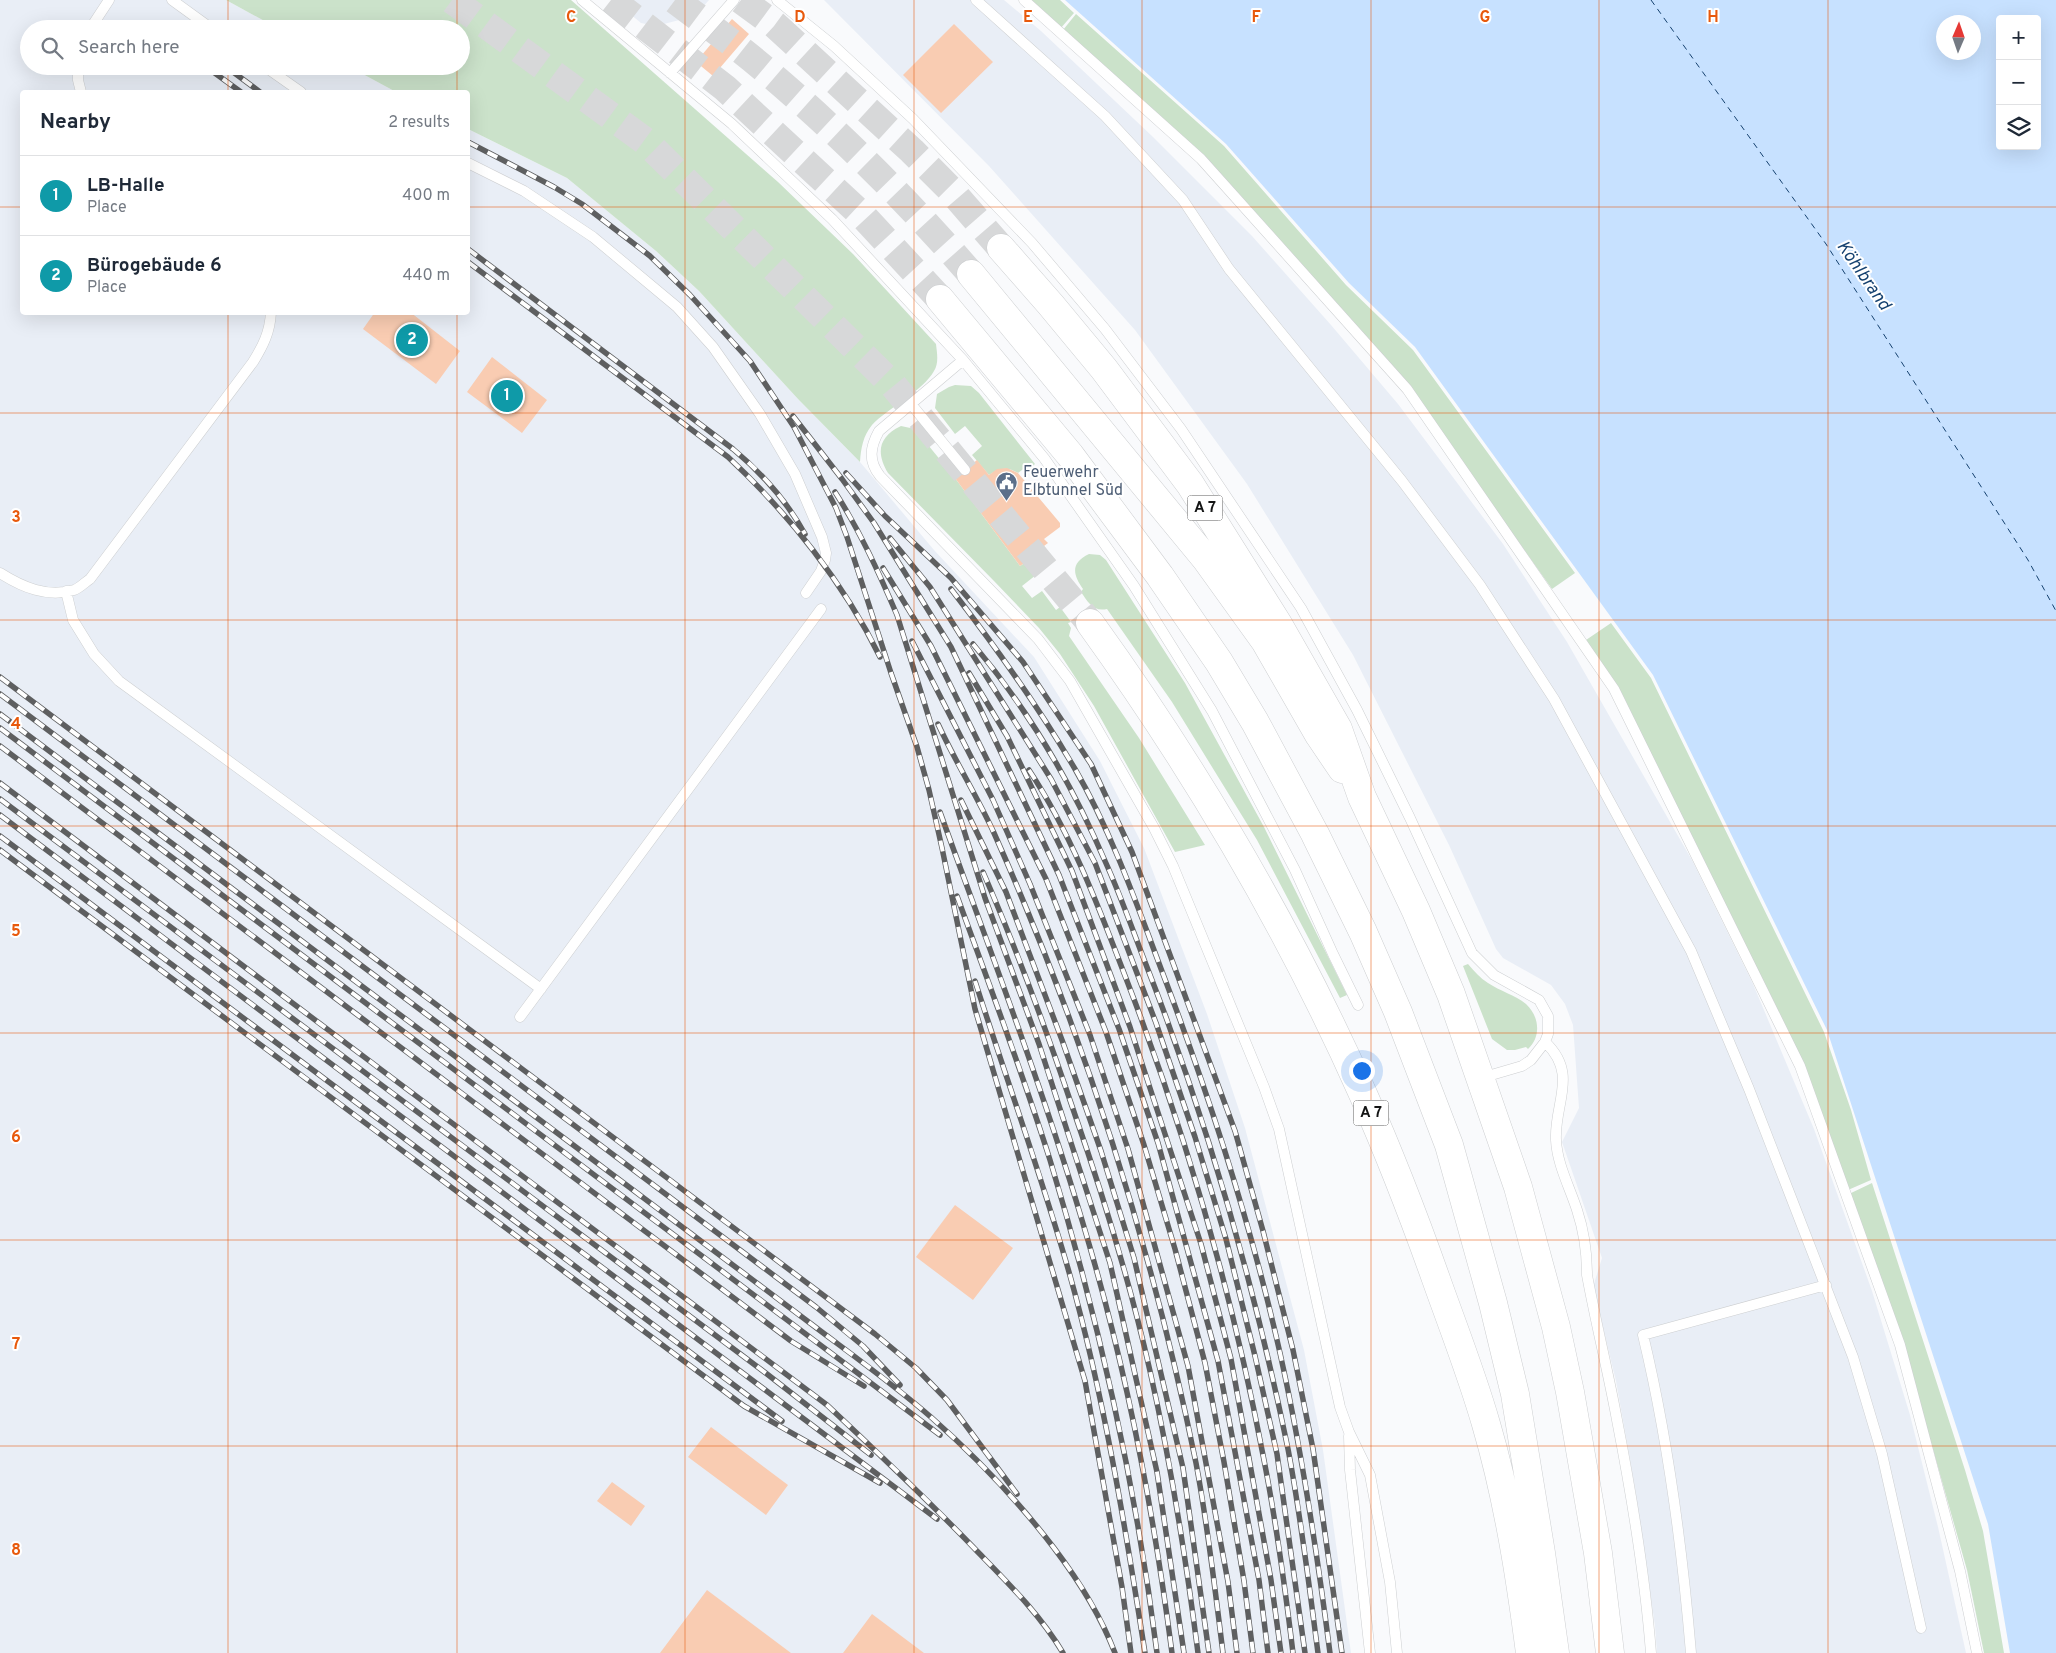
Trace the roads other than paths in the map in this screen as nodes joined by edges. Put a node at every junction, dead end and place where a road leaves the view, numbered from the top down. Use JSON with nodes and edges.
{"nodes":[{"id":1,"x":109,"y":0,"type":"edge"},
{"id":2,"x":172,"y":0,"type":"edge"},
{"id":3,"x":582,"y":0,"type":"edge"},
{"id":4,"x":734,"y":0,"type":"edge"},
{"id":5,"x":777,"y":0,"type":"edge"},
{"id":6,"x":976,"y":0,"type":"edge"},
{"id":7,"x":1024,"y":0,"type":"edge"},
{"id":8,"x":96,"y":20,"type":"edge"},
{"id":9,"x":200,"y":20,"type":"edge"},
{"id":10,"x":670,"y":73,"type":"junction"},
{"id":11,"x":78,"y":75,"type":"edge"},
{"id":12,"x":276,"y":75,"type":"edge"},
{"id":13,"x":80,"y":90,"type":"edge"},
{"id":14,"x":297,"y":90,"type":"edge"},
{"id":15,"x":470,"y":164,"type":"edge"},
{"id":16,"x":1000,"y":248,"type":"tunnel mouth"},
{"id":17,"x":971,"y":274,"type":"tunnel mouth"},
{"id":18,"x":940,"y":299,"type":"tunnel mouth"},
{"id":19,"x":271,"y":315,"type":"edge"},
{"id":20,"x":963,"y":360,"type":"junction"},
{"id":21,"x":911,"y":404,"type":"junction"},
{"id":22,"x":965,"y":470,"type":"dead end"},
{"id":23,"x":0,"y":573,"type":"edge"},
{"id":24,"x":66,"y":591,"type":"junction"},
{"id":25,"x":806,"y":593,"type":"dead end"},
{"id":26,"x":821,"y":609,"type":"dead end"},
{"id":27,"x":1090,"y":623,"type":"tunnel mouth"},
{"id":28,"x":1362,"y":797,"type":"junction"},
{"id":29,"x":541,"y":989,"type":"junction"},
{"id":30,"x":1358,"y":1005,"type":"dead end"},
{"id":31,"x":520,"y":1017,"type":"dead end"},
{"id":32,"x":1545,"y":1042,"type":"junction"},
{"id":33,"x":1480,"y":1078,"type":"junction"},
{"id":34,"x":1826,"y":1285,"type":"junction"},
{"id":35,"x":1493,"y":1303,"type":"junction"},
{"id":36,"x":1349,"y":1432,"type":"junction"},
{"id":37,"x":1511,"y":1527,"type":"junction"},
{"id":38,"x":1920,"y":1628,"type":"dead end"},
{"id":39,"x":1370,"y":1653,"type":"edge"},
{"id":40,"x":1397,"y":1653,"type":"edge"},
{"id":41,"x":1530,"y":1653,"type":"edge"},
{"id":42,"x":1555,"y":1653,"type":"edge"},
{"id":43,"x":1610,"y":1653,"type":"edge"},
{"id":44,"x":1650,"y":1653,"type":"edge"},
{"id":45,"x":1690,"y":1653,"type":"edge"},
{"id":46,"x":1977,"y":1653,"type":"edge"}],
"edges":[{"from":1,"to":8,"type":"lane"},
{"from":2,"to":9,"type":"lane"},
{"from":3,"to":10,"type":"lane"},
{"from":4,"to":10,"type":"lane"},
{"from":5,"to":32,"type":"lane"},
{"from":6,"to":34,"type":"lane"},
{"from":7,"to":46,"type":"lane"},
{"from":10,"to":20,"type":"lane"},
{"from":11,"to":13,"type":"lane"},
{"from":12,"to":14,"type":"lane"},
{"from":15,"to":25,"type":"lane"},
{"from":16,"to":28,"type":"highway","number":"A 7"},
{"from":17,"to":28,"type":"highway","number":"A 7"},
{"from":18,"to":35,"type":"highway","number":"A 7"},
{"from":19,"to":24,"type":"lane"},
{"from":20,"to":21,"type":"lane"},
{"from":20,"to":30,"type":"lane"},
{"from":21,"to":22,"type":"lane"},
{"from":21,"to":36,"type":"lane"},
{"from":23,"to":24,"type":"lane"},
{"from":24,"to":29,"type":"lane"},
{"from":26,"to":29,"type":"lane"},
{"from":27,"to":37,"type":"highway","number":"A 7"},
{"from":28,"to":33,"type":"highway","number":"A 7"},
{"from":29,"to":31,"type":"lane"},
{"from":32,"to":33,"type":"lane"},
{"from":32,"to":44,"type":"lane"},
{"from":33,"to":43,"type":"highway","number":"A 7"},
{"from":34,"to":38,"type":"lane"},
{"from":34,"to":45,"type":"lane"},
{"from":35,"to":37,"type":"highway","number":"A 7"},
{"from":35,"to":42,"type":"highway","number":"A 7"},
{"from":36,"to":39,"type":"lane"},
{"from":36,"to":40,"type":"lane"},
{"from":37,"to":41,"type":"highway","number":"A 7"}]}
